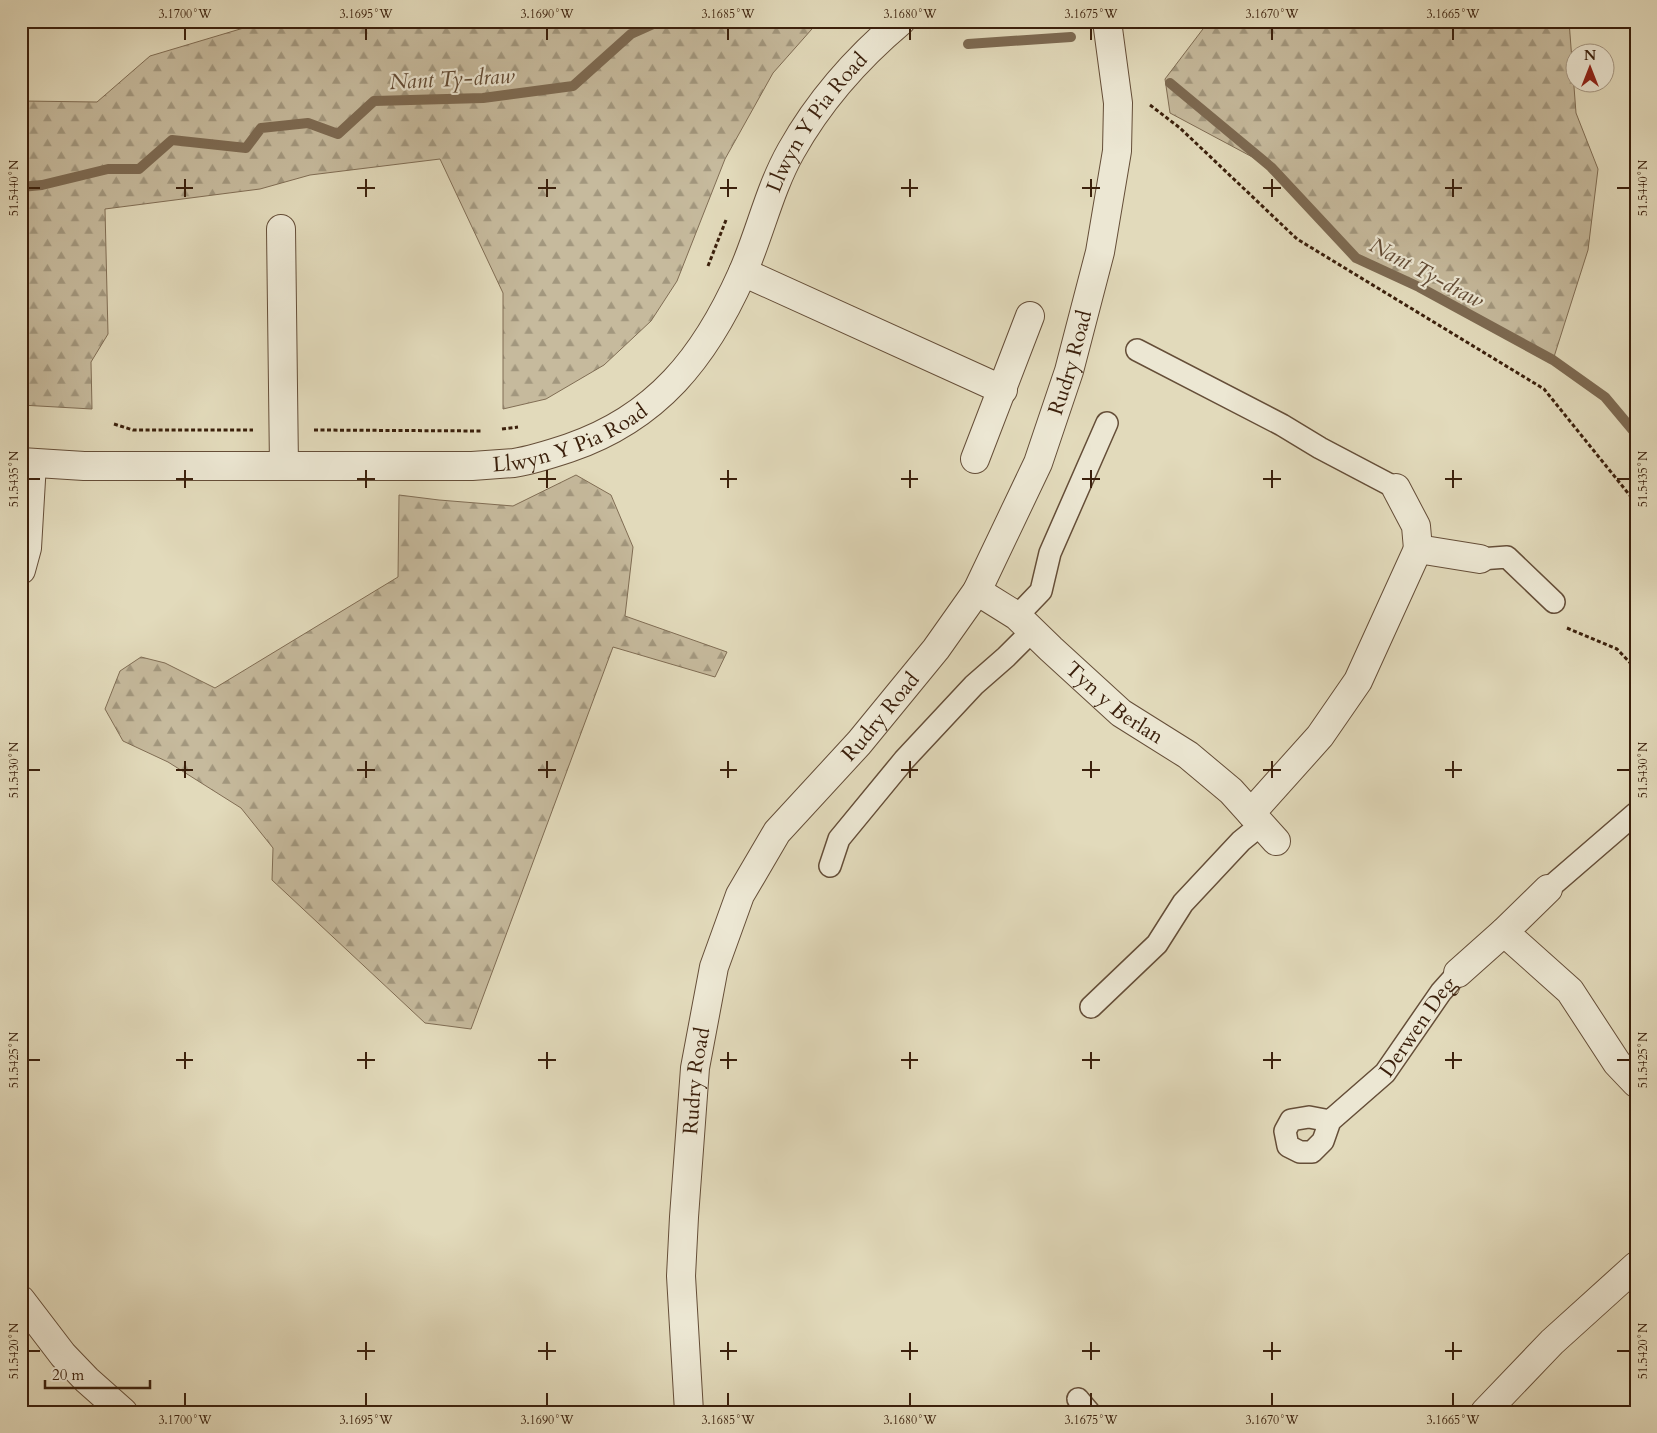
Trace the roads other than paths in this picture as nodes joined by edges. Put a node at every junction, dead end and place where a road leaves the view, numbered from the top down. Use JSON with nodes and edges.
{"nodes":[{"id":1,"x":900,"y":21,"type":"edge"},
{"id":2,"x":1107,"y":21,"type":"edge"},
{"id":3,"x":281,"y":229,"type":"dead end"},
{"id":4,"x":743,"y":272,"type":"junction"},
{"id":5,"x":1030,"y":316,"type":"dead end"},
{"id":6,"x":1137,"y":350,"type":"dead end"},
{"id":7,"x":1003,"y":390,"type":"junction"},
{"id":8,"x":1106,"y":422,"type":"dead end"},
{"id":9,"x":975,"y":459,"type":"dead end"},
{"id":10,"x":27,"y":463,"type":"edge"},
{"id":11,"x":284,"y":466,"type":"junction"},
{"id":12,"x":1396,"y":488,"type":"joint"},
{"id":13,"x":1418,"y":549,"type":"junction"},
{"id":14,"x":1480,"y":559,"type":"joint"},
{"id":15,"x":21,"y":570,"type":"edge"},
{"id":16,"x":977,"y":590,"type":"junction"},
{"id":17,"x":1554,"y":602,"type":"dead end"},
{"id":18,"x":1024,"y":623,"type":"junction"},
{"id":19,"x":1636,"y":813,"type":"edge"},
{"id":20,"x":1263,"y":826,"type":"junction"},
{"id":21,"x":830,"y":866,"type":"dead end"},
{"id":22,"x":1548,"y":889,"type":"joint"},
{"id":23,"x":1504,"y":932,"type":"junction"},
{"id":24,"x":1458,"y":973,"type":"joint"},
{"id":25,"x":1091,"y":1007,"type":"dead end"},
{"id":26,"x":1636,"y":1083,"type":"edge"},
{"id":27,"x":1330,"y":1121,"type":"dead end"},
{"id":28,"x":1636,"y":1266,"type":"edge"},
{"id":29,"x":25,"y":1313,"type":"edge"},
{"id":30,"x":123,"y":1412,"type":"edge"},
{"id":31,"x":689,"y":1412,"type":"edge"},
{"id":32,"x":1485,"y":1412,"type":"edge"}],
"edges":[{"from":1,"to":4,"type":"street","name":"Llwyn Y Pia Road"},
{"from":2,"to":16,"type":"street","name":"Rudry Road"},
{"from":3,"to":11,"type":"street"},
{"from":4,"to":7,"type":"street"},
{"from":4,"to":11,"type":"street","name":"Llwyn Y Pia Road"},
{"from":5,"to":7,"type":"street"},
{"from":6,"to":12,"type":"lane"},
{"from":7,"to":9,"type":"street"},
{"from":8,"to":18,"type":"lane"},
{"from":10,"to":11,"type":"street","name":"Llwyn Y Pia Road"},
{"from":10,"to":15,"type":"street"},
{"from":12,"to":13,"type":"street"},
{"from":13,"to":14,"type":"street"},
{"from":13,"to":20,"type":"street"},
{"from":14,"to":17,"type":"lane"},
{"from":16,"to":18,"type":"street","name":"Tyn y Berlan"},
{"from":16,"to":31,"type":"street","name":"Rudry Road"},
{"from":18,"to":20,"type":"street","name":"Tyn y Berlan"},
{"from":18,"to":21,"type":"lane"},
{"from":19,"to":22,"type":"lane"},
{"from":20,"to":25,"type":"lane"},
{"from":22,"to":23,"type":"street","name":"Derwen Deg"},
{"from":23,"to":24,"type":"street","name":"Derwen Deg"},
{"from":23,"to":26,"type":"street"},
{"from":24,"to":27,"type":"lane","name":"Derwen Deg"},
{"from":28,"to":32,"type":"street"},
{"from":29,"to":30,"type":"street"}]}
